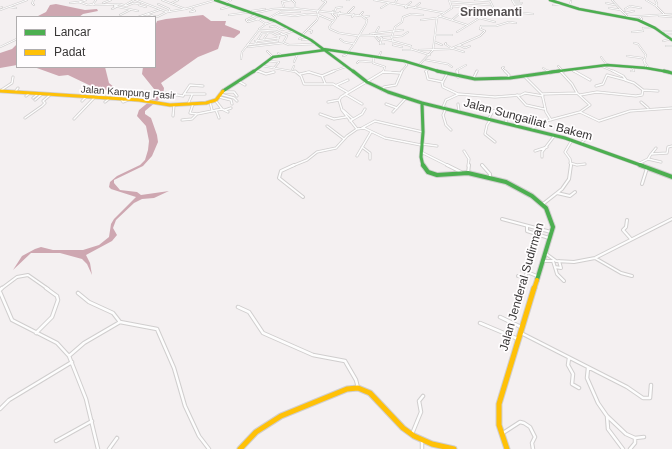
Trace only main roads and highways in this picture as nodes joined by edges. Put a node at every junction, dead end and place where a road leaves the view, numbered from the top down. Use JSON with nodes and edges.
{"nodes":[{"id":1,"x":215,"y":0,"type":"edge"},
{"id":2,"x":550,"y":0,"type":"edge"},
{"id":3,"x":672,"y":38,"type":"edge"},
{"id":4,"x":324,"y":49,"type":"junction"},
{"id":5,"x":672,"y":73,"type":"edge"},
{"id":6,"x":0,"y":91,"type":"edge"},
{"id":7,"x":422,"y":101,"type":"junction"},
{"id":8,"x":672,"y":177,"type":"edge"},
{"id":9,"x":241,"y":448,"type":"edge"},
{"id":10,"x":454,"y":449,"type":"edge"},
{"id":11,"x":507,"y":449,"type":"edge"}],
"edges":[{"from":1,"to":4,"type":"main road"},
{"from":2,"to":3,"type":"main road"},
{"from":4,"to":5,"type":"main road"},
{"from":4,"to":6,"type":"main road","name":"Jalan Kampung Pasir"},
{"from":4,"to":7,"type":"main road"},
{"from":7,"to":8,"type":"main road","name":"Jalan Sungailiat - Bakem"},
{"from":7,"to":11,"type":"main road","name":"Jalan Jenderal Sudirman"},
{"from":9,"to":10,"type":"main road"}]}
